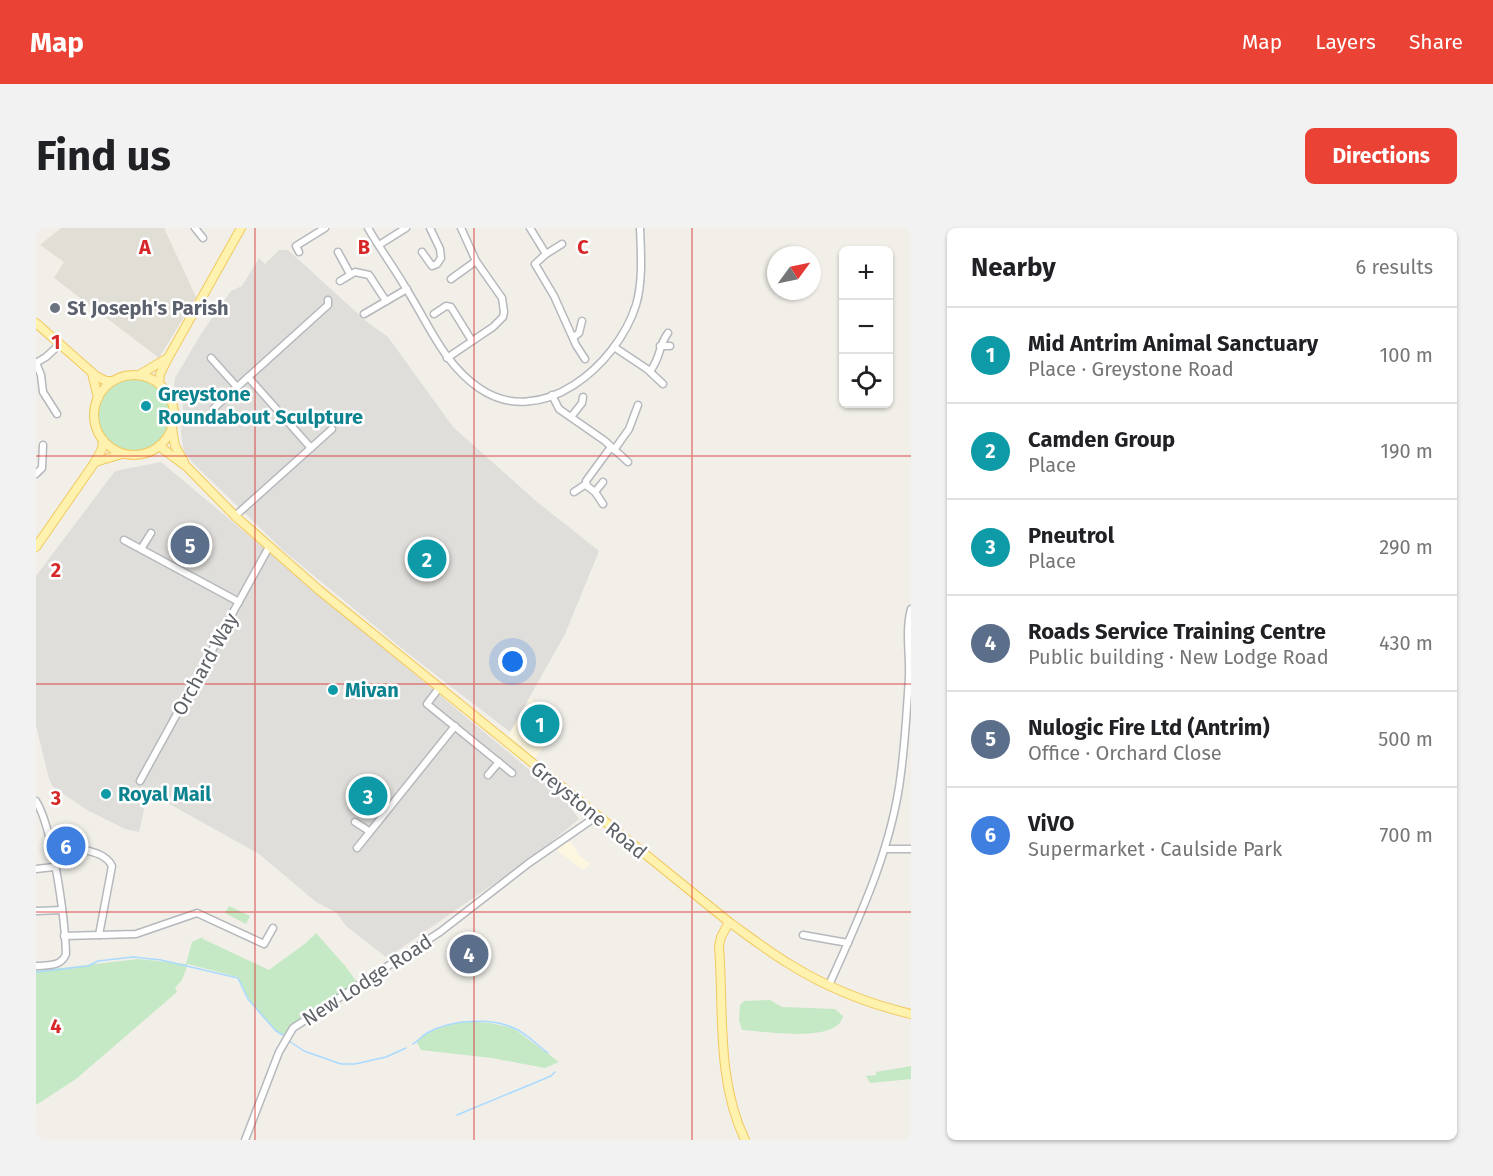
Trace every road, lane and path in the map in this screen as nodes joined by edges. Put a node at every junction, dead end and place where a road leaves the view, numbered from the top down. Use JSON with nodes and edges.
{"nodes":[{"id":1,"x":241,"y":228,"type":"edge"},
{"id":2,"x":325,"y":228,"type":"edge"},
{"id":3,"x":368,"y":228,"type":"edge"},
{"id":4,"x":406,"y":228,"type":"edge"},
{"id":5,"x":430,"y":228,"type":"edge"},
{"id":6,"x":461,"y":228,"type":"edge"},
{"id":7,"x":530,"y":228,"type":"edge"},
{"id":8,"x":640,"y":228,"type":"edge"},
{"id":9,"x":194,"y":230,"type":"edge"},
{"id":10,"x":203,"y":238,"type":"dead end"},
{"id":11,"x":562,"y":244,"type":"dead end"},
{"id":12,"x":379,"y":245,"type":"junction"},
{"id":13,"x":299,"y":252,"type":"dead end"},
{"id":14,"x":422,"y":252,"type":"dead end"},
{"id":15,"x":546,"y":254,"type":"junction"},
{"id":16,"x":337,"y":256,"type":"dead end"},
{"id":17,"x":476,"y":261,"type":"junction"},
{"id":18,"x":350,"y":274,"type":"junction"},
{"id":19,"x":451,"y":279,"type":"dead end"},
{"id":20,"x":340,"y":281,"type":"dead end"},
{"id":21,"x":407,"y":289,"type":"junction"},
{"id":22,"x":328,"y":300,"type":"dead end"},
{"id":23,"x":386,"y":301,"type":"junction"},
{"id":24,"x":464,"y":310,"type":"dead end"},
{"id":25,"x":434,"y":314,"type":"dead end"},
{"id":26,"x":368,"y":315,"type":"dead end"},
{"id":27,"x":457,"y":315,"type":"junction"},
{"id":28,"x":582,"y":321,"type":"dead end"},
{"id":29,"x":36,"y":323,"type":"edge"},
{"id":30,"x":668,"y":333,"type":"dead end"},
{"id":31,"x":574,"y":337,"type":"junction"},
{"id":32,"x":471,"y":341,"type":"junction"},
{"id":33,"x":60,"y":344,"type":"junction"},
{"id":34,"x":660,"y":346,"type":"junction"},
{"id":35,"x":670,"y":346,"type":"dead end"},
{"id":36,"x":614,"y":347,"type":"junction"},
{"id":37,"x":168,"y":358,"type":"junction"},
{"id":38,"x":212,"y":358,"type":"dead end"},
{"id":39,"x":447,"y":358,"type":"junction"},
{"id":40,"x":585,"y":359,"type":"dead end"},
{"id":41,"x":36,"y":363,"type":"edge"},
{"id":42,"x":91,"y":371,"type":"junction"},
{"id":43,"x":650,"y":371,"type":"junction"},
{"id":44,"x":139,"y":375,"type":"junction"},
{"id":45,"x":248,"y":377,"type":"junction"},
{"id":46,"x":113,"y":381,"type":"junction"},
{"id":47,"x":159,"y":384,"type":"junction"},
{"id":48,"x":663,"y":384,"type":"dead end"},
{"id":49,"x":237,"y":387,"type":"junction"},
{"id":50,"x":552,"y":395,"type":"junction"},
{"id":51,"x":583,"y":397,"type":"dead end"},
{"id":52,"x":98,"y":398,"type":"junction"},
{"id":53,"x":635,"y":406,"type":"dead end"},
{"id":54,"x":214,"y":408,"type":"dead end"},
{"id":55,"x":57,"y":414,"type":"dead end"},
{"id":56,"x":571,"y":417,"type":"junction"},
{"id":57,"x":172,"y":427,"type":"junction"},
{"id":58,"x":332,"y":429,"type":"dead end"},
{"id":59,"x":103,"y":440,"type":"junction"},
{"id":60,"x":43,"y":445,"type":"dead end"},
{"id":61,"x":159,"y":446,"type":"junction"},
{"id":62,"x":311,"y":448,"type":"junction"},
{"id":63,"x":612,"y":448,"type":"junction"},
{"id":64,"x":124,"y":453,"type":"junction"},
{"id":65,"x":95,"y":462,"type":"junction"},
{"id":66,"x":628,"y":462,"type":"dead end"},
{"id":67,"x":187,"y":467,"type":"junction"},
{"id":68,"x":36,"y":474,"type":"edge"},
{"id":69,"x":603,"y":482,"type":"dead end"},
{"id":70,"x":586,"y":484,"type":"junction"},
{"id":71,"x":574,"y":492,"type":"dead end"},
{"id":72,"x":595,"y":492,"type":"junction"},
{"id":73,"x":603,"y":504,"type":"dead end"},
{"id":74,"x":235,"y":516,"type":"junction"},
{"id":75,"x":151,"y":533,"type":"dead end"},
{"id":76,"x":124,"y":540,"type":"dead end"},
{"id":77,"x":36,"y":547,"type":"edge"},
{"id":78,"x":269,"y":547,"type":"junction"},
{"id":79,"x":141,"y":549,"type":"junction"},
{"id":80,"x":239,"y":602,"type":"junction"},
{"id":81,"x":911,"y":609,"type":"edge"},
{"id":82,"x":439,"y":688,"type":"junction"},
{"id":83,"x":455,"y":726,"type":"junction"},
{"id":84,"x":499,"y":762,"type":"junction"},
{"id":85,"x":512,"y":772,"type":"dead end"},
{"id":86,"x":488,"y":776,"type":"dead end"},
{"id":87,"x":140,"y":781,"type":"dead end"},
{"id":88,"x":36,"y":801,"type":"edge"},
{"id":89,"x":597,"y":816,"type":"junction"},
{"id":90,"x":355,"y":822,"type":"dead end"},
{"id":91,"x":46,"y":826,"type":"junction"},
{"id":92,"x":36,"y":827,"type":"edge"},
{"id":93,"x":369,"y":831,"type":"junction"},
{"id":94,"x":357,"y":848,"type":"dead end"},
{"id":95,"x":80,"y":849,"type":"dead end"},
{"id":96,"x":885,"y":849,"type":"junction"},
{"id":97,"x":911,"y":849,"type":"edge"},
{"id":98,"x":54,"y":867,"type":"junction"},
{"id":99,"x":36,"y":869,"type":"edge"},
{"id":100,"x":62,"y":910,"type":"junction"},
{"id":101,"x":36,"y":911,"type":"edge"},
{"id":102,"x":729,"y":922,"type":"junction"},
{"id":103,"x":273,"y":928,"type":"dead end"},
{"id":104,"x":99,"y":935,"type":"junction"},
{"id":105,"x":803,"y":935,"type":"dead end"},
{"id":106,"x":64,"y":936,"type":"junction"},
{"id":107,"x":848,"y":943,"type":"junction"},
{"id":108,"x":36,"y":966,"type":"edge"},
{"id":109,"x":829,"y":985,"type":"junction"},
{"id":110,"x":911,"y":1014,"type":"edge"},
{"id":111,"x":245,"y":1140,"type":"edge"},
{"id":112,"x":745,"y":1140,"type":"edge"}],
"edges":[{"from":1,"to":37,"type":"main road"},
{"from":2,"to":13,"type":"street"},
{"from":3,"to":12,"type":"street"},
{"from":4,"to":12,"type":"street"},
{"from":5,"to":14,"type":"street"},
{"from":6,"to":17,"type":"street"},
{"from":7,"to":15,"type":"street"},
{"from":8,"to":36,"type":"street"},
{"from":9,"to":10,"type":"street"},
{"from":11,"to":15,"type":"street"},
{"from":12,"to":21,"type":"street"},
{"from":15,"to":31,"type":"street"},
{"from":16,"to":18,"type":"street"},
{"from":17,"to":19,"type":"street"},
{"from":17,"to":32,"type":"street"},
{"from":18,"to":20,"type":"street"},
{"from":18,"to":23,"type":"street"},
{"from":21,"to":23,"type":"street"},
{"from":21,"to":39,"type":"street"},
{"from":22,"to":45,"type":"street"},
{"from":23,"to":26,"type":"street"},
{"from":24,"to":27,"type":"street"},
{"from":25,"to":27,"type":"street"},
{"from":27,"to":32,"type":"street"},
{"from":28,"to":31,"type":"street"},
{"from":29,"to":33,"type":"main road"},
{"from":30,"to":34,"type":"street"},
{"from":31,"to":40,"type":"street"},
{"from":32,"to":39,"type":"street"},
{"from":33,"to":41,"type":"street"},
{"from":33,"to":42,"type":"main road"},
{"from":34,"to":35,"type":"street"},
{"from":34,"to":43,"type":"street"},
{"from":36,"to":43,"type":"street"},
{"from":36,"to":50,"type":"street"},
{"from":37,"to":44,"type":"main road"},
{"from":37,"to":47,"type":"main road"},
{"from":38,"to":49,"type":"street"},
{"from":39,"to":50,"type":"street"},
{"from":41,"to":55,"type":"street"},
{"from":42,"to":46,"type":"main road"},
{"from":42,"to":52,"type":"main road"},
{"from":43,"to":48,"type":"street"},
{"from":44,"to":46,"type":"main road"},
{"from":44,"to":47,"type":"main road"},
{"from":45,"to":49,"type":"street"},
{"from":45,"to":62,"type":"street"},
{"from":46,"to":52,"type":"main road"},
{"from":47,"to":57,"type":"main road"},
{"from":49,"to":54,"type":"street"},
{"from":50,"to":56,"type":"street"},
{"from":51,"to":56,"type":"street"},
{"from":52,"to":59,"type":"main road"},
{"from":53,"to":63,"type":"street"},
{"from":56,"to":63,"type":"street"},
{"from":57,"to":61,"type":"main road"},
{"from":57,"to":67,"type":"main road","name":"Greystone Road"},
{"from":58,"to":62,"type":"street"},
{"from":59,"to":64,"type":"main road"},
{"from":59,"to":65,"type":"main road"},
{"from":60,"to":68,"type":"street"},
{"from":61,"to":64,"type":"main road"},
{"from":61,"to":67,"type":"main road","name":"Greystone Road"},
{"from":62,"to":74,"type":"street"},
{"from":63,"to":66,"type":"street"},
{"from":63,"to":70,"type":"street"},
{"from":64,"to":65,"type":"main road"},
{"from":65,"to":77,"type":"main road"},
{"from":67,"to":74,"type":"main road","name":"Greystone Road"},
{"from":69,"to":72,"type":"street"},
{"from":70,"to":71,"type":"street"},
{"from":70,"to":72,"type":"street"},
{"from":72,"to":73,"type":"street"},
{"from":74,"to":78,"type":"main road","name":"Greystone Road"},
{"from":75,"to":79,"type":"street"},
{"from":76,"to":79,"type":"street"},
{"from":78,"to":80,"type":"street","name":"Orchard Way"},
{"from":78,"to":82,"type":"main road","name":"Greystone Road"},
{"from":79,"to":80,"type":"street"},
{"from":80,"to":87,"type":"street","name":"Orchard Way"},
{"from":81,"to":96,"type":"street"},
{"from":82,"to":83,"type":"street"},
{"from":82,"to":89,"type":"main road","name":"Greystone Road"},
{"from":83,"to":84,"type":"street"},
{"from":83,"to":93,"type":"street"},
{"from":84,"to":85,"type":"street"},
{"from":84,"to":86,"type":"street"},
{"from":88,"to":91,"type":"street"},
{"from":89,"to":102,"type":"main road","name":"Greystone Road"},
{"from":89,"to":111,"type":"street","name":"New Lodge Road"},
{"from":90,"to":93,"type":"street"},
{"from":91,"to":92,"type":"street"},
{"from":91,"to":98,"type":"street"},
{"from":93,"to":94,"type":"street"},
{"from":95,"to":104,"type":"street"},
{"from":96,"to":97,"type":"street"},
{"from":96,"to":107,"type":"street"},
{"from":98,"to":99,"type":"street"},
{"from":98,"to":100,"type":"street"},
{"from":100,"to":101,"type":"street"},
{"from":100,"to":106,"type":"street"},
{"from":102,"to":109,"type":"main road","name":"Greystone Road"},
{"from":102,"to":112,"type":"main road"},
{"from":103,"to":104,"type":"street"},
{"from":104,"to":106,"type":"street"},
{"from":105,"to":107,"type":"street"},
{"from":106,"to":108,"type":"street"},
{"from":107,"to":109,"type":"street"},
{"from":109,"to":110,"type":"main road","name":"Greystone Road"}]}
